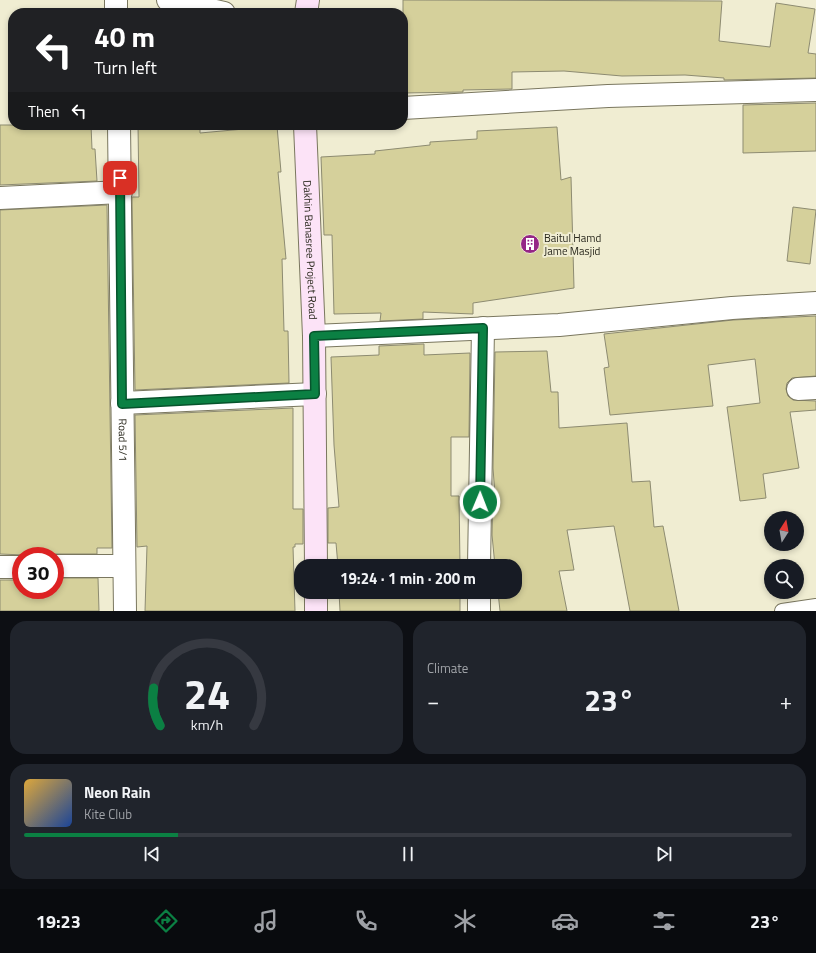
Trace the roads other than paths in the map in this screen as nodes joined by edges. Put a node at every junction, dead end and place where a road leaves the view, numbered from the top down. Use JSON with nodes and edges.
{"nodes":[{"id":1,"x":168,"y":0,"type":"edge"},
{"id":2,"x":202,"y":8,"type":"edge"},
{"id":3,"x":816,"y":90,"type":"edge"},
{"id":4,"x":408,"y":108,"type":"edge"},
{"id":5,"x":119,"y":130,"type":"edge"},
{"id":6,"x":305,"y":130,"type":"edge"},
{"id":7,"x":121,"y":192,"type":"junction"},
{"id":8,"x":0,"y":198,"type":"edge"},
{"id":9,"x":816,"y":303,"type":"edge"},
{"id":10,"x":483,"y":328,"type":"junction"},
{"id":11,"x":314,"y":336,"type":"junction"},
{"id":12,"x":315,"y":394,"type":"junction"},
{"id":13,"x":122,"y":404,"type":"junction"},
{"id":14,"x":316,"y":559,"type":"edge"},
{"id":15,"x":480,"y":559,"type":"edge"},
{"id":16,"x":64,"y":566,"type":"edge"},
{"id":17,"x":123,"y":566,"type":"junction"},
{"id":18,"x":0,"y":567,"type":"edge"},
{"id":19,"x":12,"y":567,"type":"edge"},
{"id":20,"x":316,"y":599,"type":"edge"},
{"id":21,"x":479,"y":599,"type":"edge"},
{"id":22,"x":816,"y":606,"type":"edge"},
{"id":23,"x":125,"y":611,"type":"edge"},
{"id":24,"x":316,"y":611,"type":"edge"},
{"id":25,"x":479,"y":611,"type":"edge"},
{"id":26,"x":782,"y":611,"type":"edge"}],
"edges":[{"from":1,"to":2,"type":"street"},
{"from":3,"to":4,"type":"street"},
{"from":5,"to":7,"type":"street","name":"Road 5/1"},
{"from":6,"to":11,"type":"street","name":"Dakhin Banasree Project Road"},
{"from":7,"to":8,"type":"street"},
{"from":7,"to":13,"type":"street","name":"Road 5/1"},
{"from":9,"to":10,"type":"street"},
{"from":10,"to":11,"type":"street"},
{"from":10,"to":15,"type":"street"},
{"from":11,"to":12,"type":"street","name":"Dakhin Banasree Project Road"},
{"from":12,"to":13,"type":"street"},
{"from":12,"to":14,"type":"street","name":"Dakhin Banasree Project Road"},
{"from":13,"to":17,"type":"street","name":"Road 5/1"},
{"from":16,"to":17,"type":"street"},
{"from":17,"to":23,"type":"street","name":"Road 5/1"},
{"from":18,"to":19,"type":"street"},
{"from":20,"to":24,"type":"street"},
{"from":21,"to":25,"type":"street"},
{"from":22,"to":26,"type":"lane"}]}
